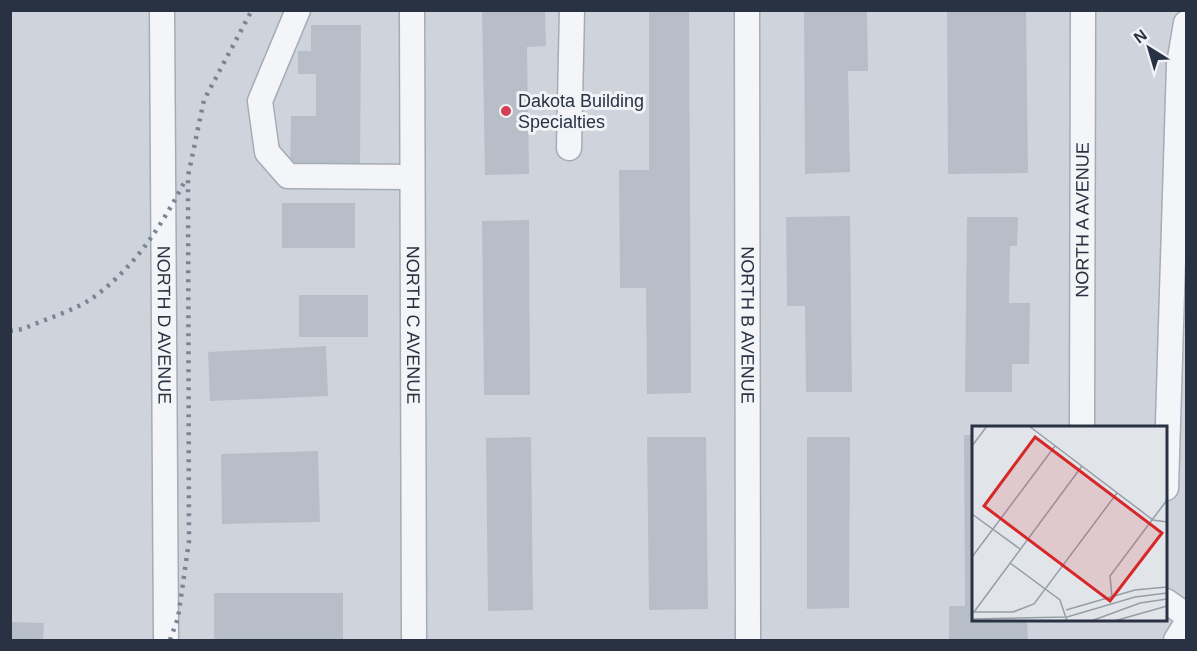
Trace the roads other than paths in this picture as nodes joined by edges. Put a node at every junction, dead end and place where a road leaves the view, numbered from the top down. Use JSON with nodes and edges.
{"nodes":[{"id":1,"x":162,"y":10,"type":"edge"},
{"id":2,"x":298,"y":10,"type":"edge"},
{"id":3,"x":412,"y":10,"type":"edge"},
{"id":4,"x":572,"y":10,"type":"edge"},
{"id":5,"x":747,"y":10,"type":"edge"},
{"id":6,"x":1083,"y":10,"type":"edge"},
{"id":7,"x":1186,"y":23,"type":"edge"},
{"id":8,"x":569,"y":148,"type":"dead end"},
{"id":9,"x":412,"y":177,"type":"junction"},
{"id":10,"x":1082,"y":426,"type":"edge"},
{"id":11,"x":1167,"y":455,"type":"edge"},
{"id":12,"x":1167,"y":602,"type":"edge"},
{"id":13,"x":1186,"y":615,"type":"edge"},
{"id":14,"x":1186,"y":624,"type":"edge"},
{"id":15,"x":166,"y":640,"type":"edge"},
{"id":16,"x":414,"y":640,"type":"edge"},
{"id":17,"x":747,"y":640,"type":"edge"},
{"id":18,"x":1176,"y":640,"type":"edge"}],
"edges":[{"from":1,"to":15,"type":"street","name":"NORTH D AVENUE"},
{"from":2,"to":9,"type":"street"},
{"from":3,"to":9,"type":"street","name":"NORTH C AVENUE"},
{"from":4,"to":8,"type":"street"},
{"from":5,"to":17,"type":"street","name":"NORTH B AVENUE"},
{"from":6,"to":10,"type":"street","name":"NORTH A AVENUE"},
{"from":7,"to":11,"type":"street"},
{"from":9,"to":16,"type":"street","name":"NORTH C AVENUE"},
{"from":12,"to":13,"type":"street"},
{"from":14,"to":18,"type":"street"}]}
